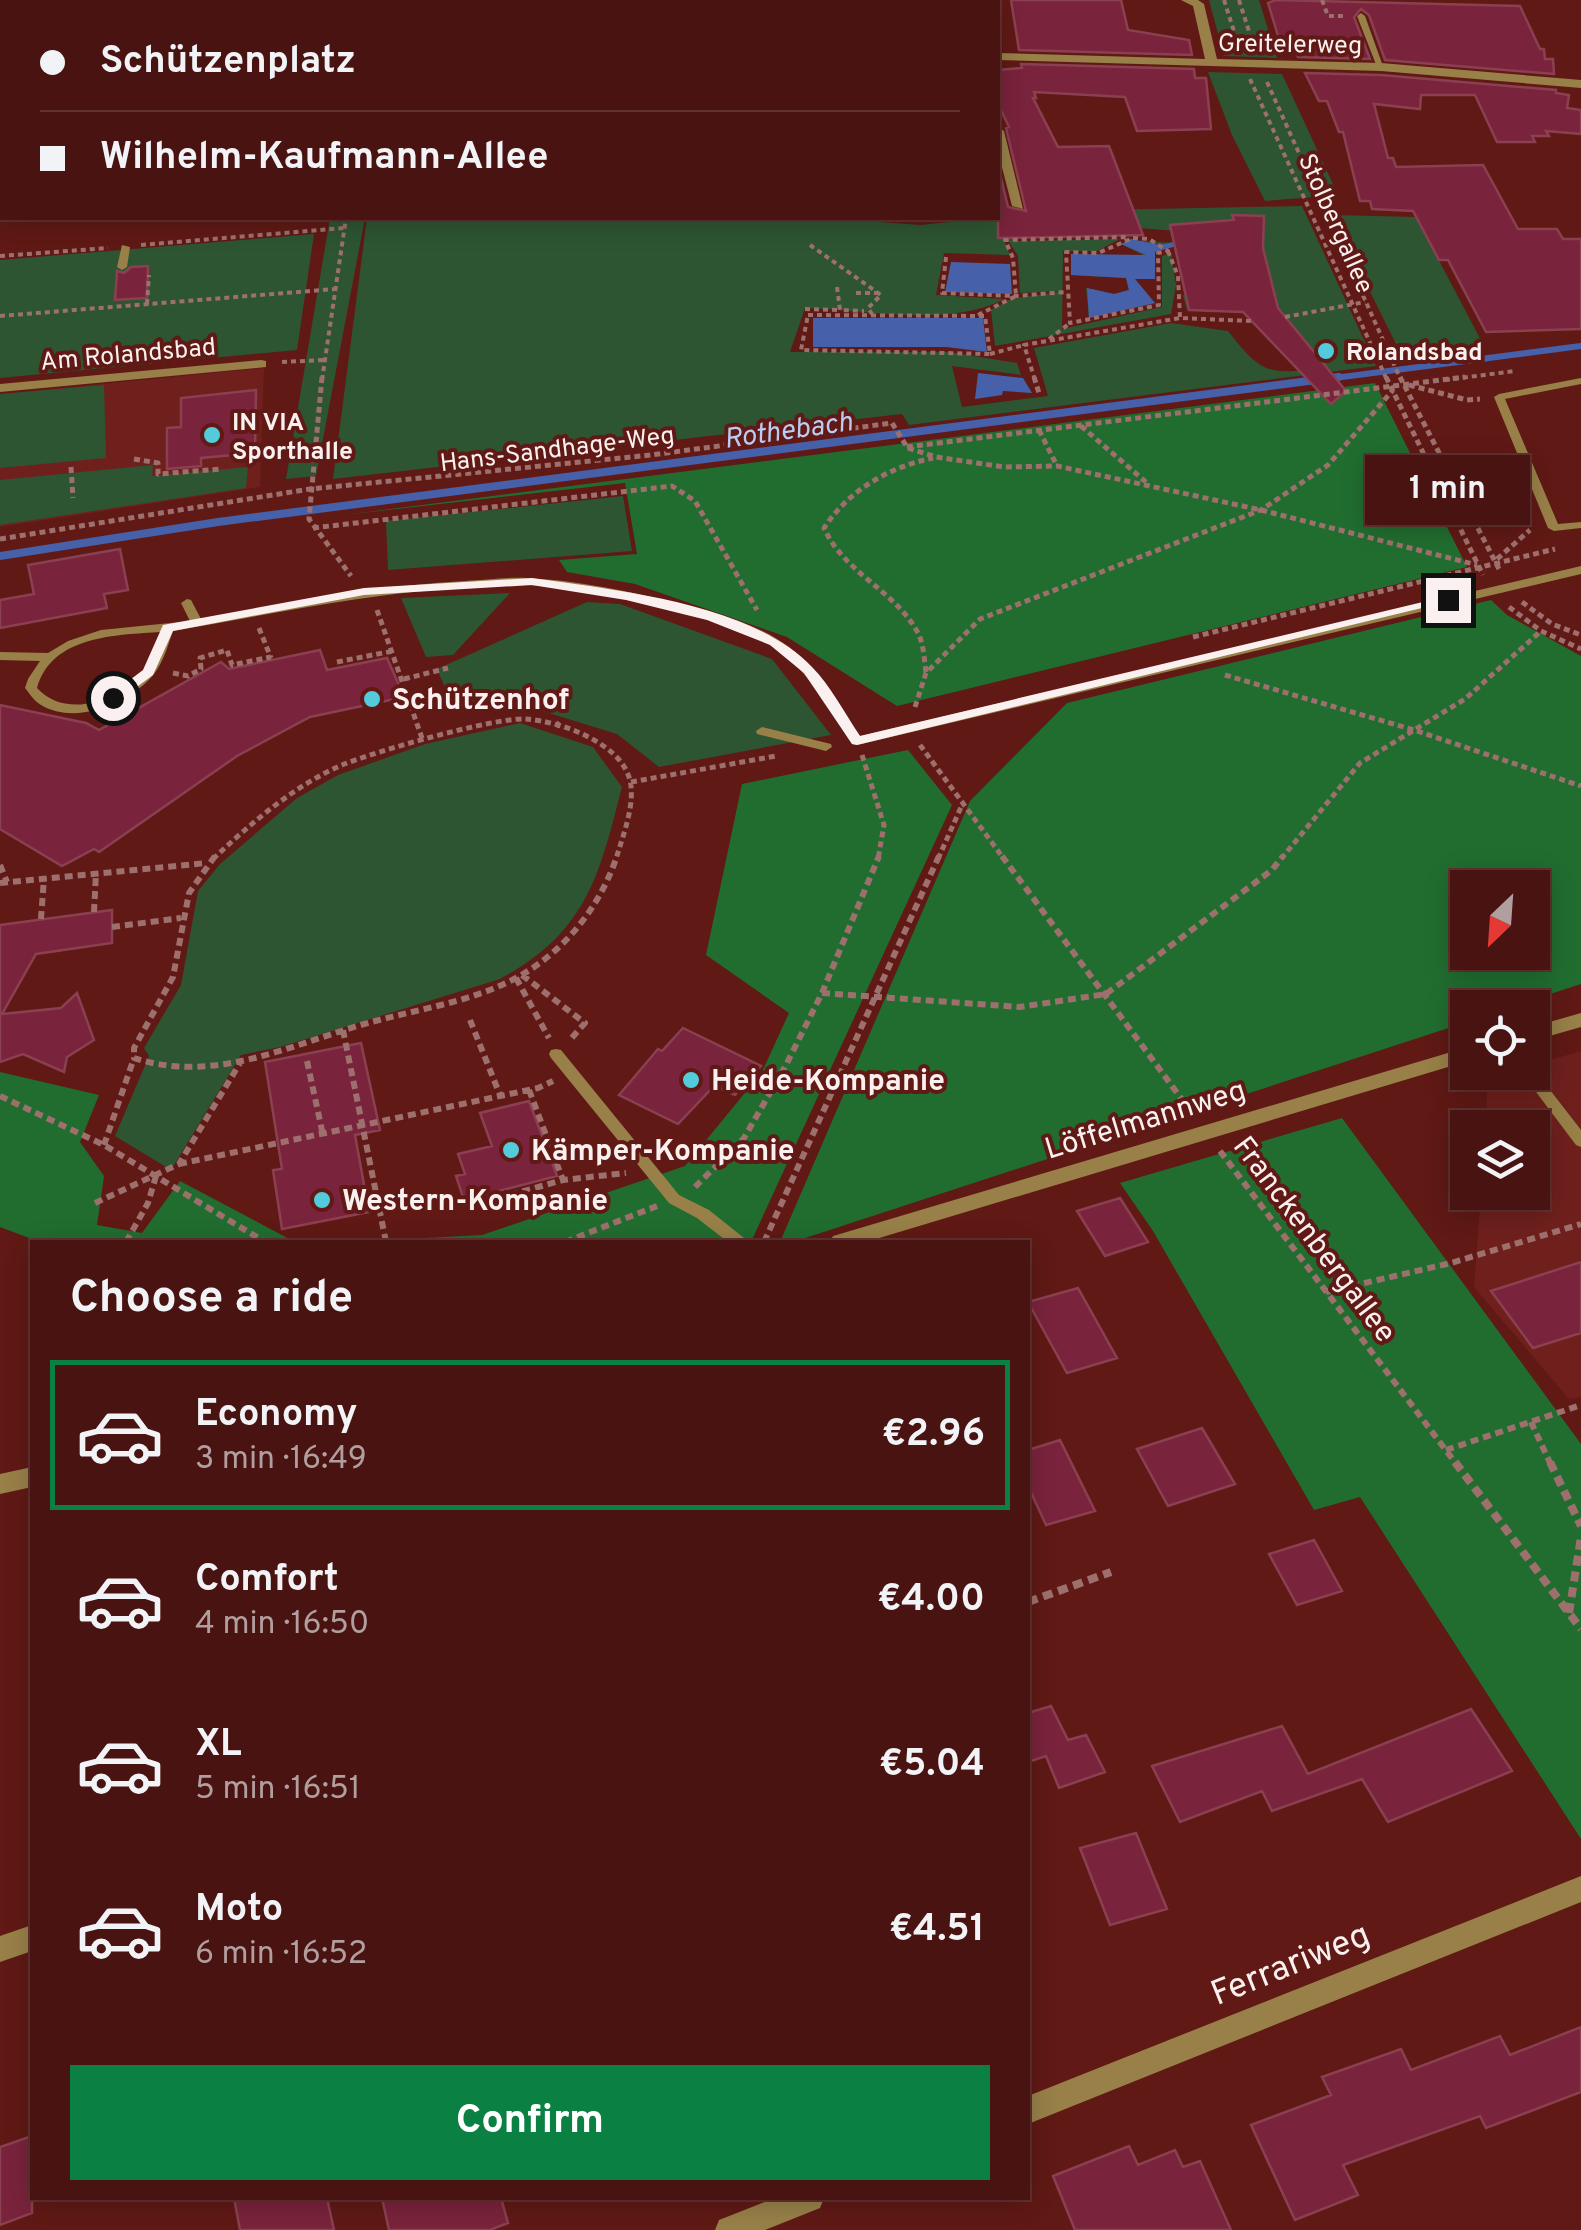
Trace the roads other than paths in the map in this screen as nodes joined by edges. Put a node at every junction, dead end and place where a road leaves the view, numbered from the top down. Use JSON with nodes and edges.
{"nodes":[{"id":1,"x":1187,"y":0,"type":"edge"},
{"id":2,"x":1361,"y":16,"type":"road end"},
{"id":3,"x":1000,"y":57,"type":"edge"},
{"id":4,"x":1212,"y":64,"type":"junction"},
{"id":5,"x":1380,"y":68,"type":"junction"},
{"id":6,"x":1581,"y":84,"type":"edge"},
{"id":7,"x":1000,"y":139,"type":"edge"},
{"id":8,"x":1018,"y":206,"type":"dead end"},
{"id":9,"x":124,"y":247,"type":"road end"},
{"id":10,"x":122,"y":267,"type":"dead end"},
{"id":11,"x":261,"y":364,"type":"road end"},
{"id":12,"x":1581,"y":380,"type":"edge"},
{"id":13,"x":0,"y":388,"type":"edge"},
{"id":14,"x":1581,"y":525,"type":"edge"},
{"id":15,"x":1581,"y":570,"type":"edge"},
{"id":16,"x":187,"y":602,"type":"dead end"},
{"id":17,"x":197,"y":622,"type":"junction"},
{"id":18,"x":168,"y":628,"type":"junction"},
{"id":19,"x":0,"y":656,"type":"edge"},
{"id":20,"x":51,"y":658,"type":"junction"},
{"id":21,"x":762,"y":731,"type":"dead end"},
{"id":22,"x":826,"y":747,"type":"road end"},
{"id":23,"x":1581,"y":1020,"type":"edge"},
{"id":24,"x":1550,"y":1029,"type":"edge"},
{"id":25,"x":556,"y":1054,"type":"road end"},
{"id":26,"x":1450,"y":1059,"type":"edge"},
{"id":27,"x":1542,"y":1090,"type":"edge"},
{"id":28,"x":1581,"y":1141,"type":"edge"},
{"id":29,"x":736,"y":1240,"type":"edge"},
{"id":30,"x":847,"y":1240,"type":"edge"},
{"id":31,"x":30,"y":1477,"type":"edge"},
{"id":32,"x":0,"y":1484,"type":"edge"},
{"id":33,"x":1581,"y":1890,"type":"edge"},
{"id":34,"x":30,"y":1939,"type":"edge"},
{"id":35,"x":0,"y":1949,"type":"edge"},
{"id":36,"x":1030,"y":2109,"type":"edge"},
{"id":37,"x":805,"y":2200,"type":"edge"},
{"id":38,"x":729,"y":2230,"type":"edge"}],
"edges":[{"from":1,"to":4,"type":"street"},
{"from":2,"to":5,"type":"lane"},
{"from":3,"to":4,"type":"street","name":"Greitelerweg"},
{"from":4,"to":5,"type":"street","name":"Greitelerweg"},
{"from":5,"to":6,"type":"street","name":"Greitelerweg"},
{"from":7,"to":8,"type":"street"},
{"from":9,"to":10,"type":"lane"},
{"from":11,"to":13,"type":"street","name":"Am Rolandsbad"},
{"from":12,"to":14,"type":"lane"},
{"from":15,"to":17,"type":"lane"},
{"from":16,"to":17,"type":"lane"},
{"from":17,"to":18,"type":"lane"},
{"from":18,"to":20,"type":"lane"},
{"from":18,"to":20,"type":"lane"},
{"from":19,"to":20,"type":"lane"},
{"from":21,"to":22,"type":"lane"},
{"from":23,"to":24,"type":"street"},
{"from":25,"to":29,"type":"lane"},
{"from":26,"to":30,"type":"street","name":"Löffelmannweg"},
{"from":27,"to":28,"type":"lane"},
{"from":31,"to":32,"type":"street"},
{"from":33,"to":36,"type":"street","name":"Ferrariweg"},
{"from":34,"to":35,"type":"street"},
{"from":37,"to":38,"type":"street"}]}
